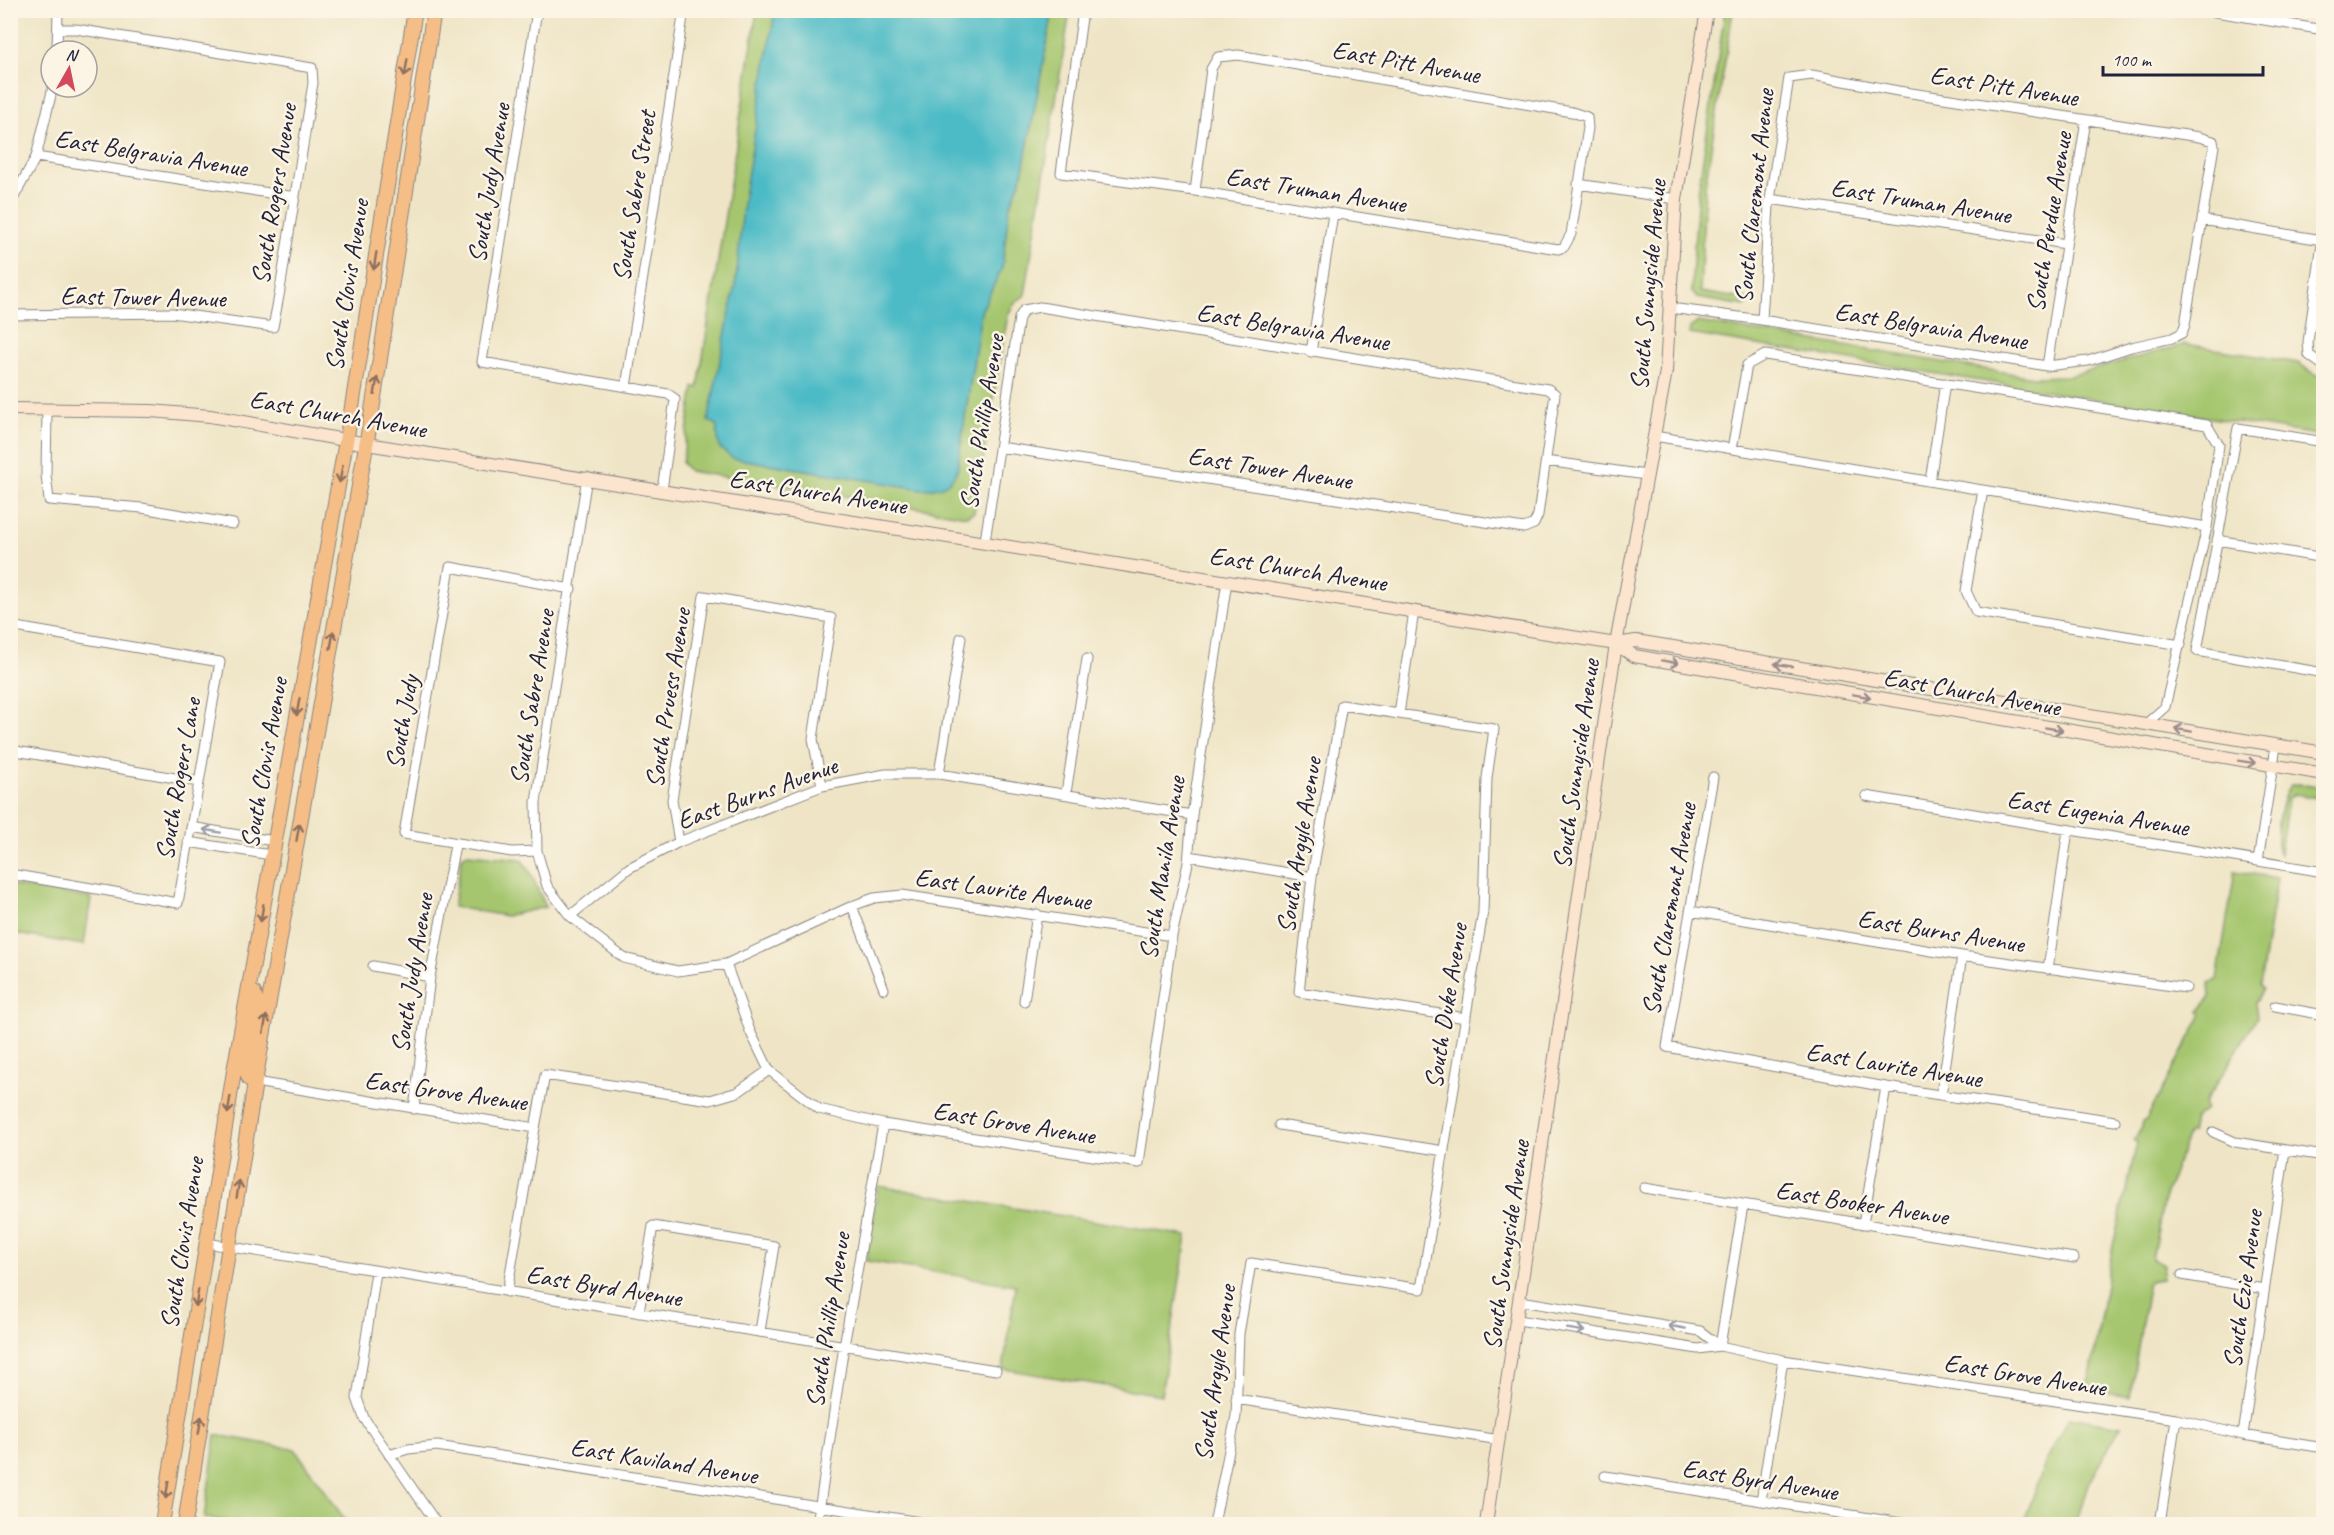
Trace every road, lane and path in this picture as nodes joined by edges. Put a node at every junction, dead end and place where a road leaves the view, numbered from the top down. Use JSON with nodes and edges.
{"nodes":[{"id":1,"x":58,"y":10,"type":"edge"},
{"id":2,"x":415,"y":10,"type":"edge"},
{"id":3,"x":434,"y":10,"type":"edge"},
{"id":4,"x":537,"y":10,"type":"edge"},
{"id":5,"x":684,"y":10,"type":"edge"},
{"id":6,"x":1083,"y":10,"type":"edge"},
{"id":7,"x":1707,"y":10,"type":"edge"},
{"id":8,"x":2204,"y":10,"type":"edge"},
{"id":9,"x":58,"y":29,"type":"junction"},
{"id":10,"x":2324,"y":30,"type":"edge"},
{"id":11,"x":58,"y":39,"type":"edge"},
{"id":12,"x":1789,"y":78,"type":"joint"},
{"id":13,"x":50,"y":99,"type":"edge"},
{"id":14,"x":2086,"y":120,"type":"junction"},
{"id":15,"x":36,"y":157,"type":"junction"},
{"id":16,"x":1578,"y":184,"type":"junction"},
{"id":17,"x":1195,"y":191,"type":"junction"},
{"id":18,"x":295,"y":197,"type":"junction"},
{"id":19,"x":1770,"y":198,"type":"junction"},
{"id":20,"x":1676,"y":199,"type":"junction"},
{"id":21,"x":11,"y":203,"type":"edge"},
{"id":22,"x":1333,"y":214,"type":"junction"},
{"id":23,"x":2202,"y":220,"type":"junction"},
{"id":24,"x":2323,"y":235,"type":"edge"},
{"id":25,"x":2066,"y":244,"type":"junction"},
{"id":26,"x":1670,"y":308,"type":"junction"},
{"id":27,"x":1024,"y":310,"type":"joint"},
{"id":28,"x":10,"y":315,"type":"edge"},
{"id":29,"x":1762,"y":320,"type":"junction"},
{"id":30,"x":273,"y":327,"type":"joint"},
{"id":31,"x":1311,"y":352,"type":"junction"},
{"id":32,"x":2047,"y":366,"type":"junction"},
{"id":33,"x":2324,"y":366,"type":"edge"},
{"id":34,"x":1945,"y":384,"type":"junction"},
{"id":35,"x":626,"y":387,"type":"junction"},
{"id":36,"x":10,"y":409,"type":"edge"},
{"id":37,"x":47,"y":411,"type":"junction"},
{"id":38,"x":1654,"y":436,"type":"junction"},
{"id":39,"x":347,"y":440,"type":"junction"},
{"id":40,"x":2324,"y":442,"type":"edge"},
{"id":41,"x":367,"y":444,"type":"junction"},
{"id":42,"x":1000,"y":447,"type":"junction"},
{"id":43,"x":1732,"y":449,"type":"junction"},
{"id":44,"x":1546,"y":461,"type":"junction"},
{"id":45,"x":1646,"y":475,"type":"junction"},
{"id":46,"x":587,"y":477,"type":"junction"},
{"id":47,"x":1930,"y":481,"type":"junction"},
{"id":48,"x":662,"y":490,"type":"junction"},
{"id":49,"x":1983,"y":490,"type":"junction"},
{"id":50,"x":233,"y":524,"type":"dead end"},
{"id":51,"x":2207,"y":527,"type":"junction"},
{"id":52,"x":2217,"y":540,"type":"junction"},
{"id":53,"x":985,"y":541,"type":"junction"},
{"id":54,"x":2324,"y":558,"type":"edge"},
{"id":55,"x":1227,"y":580,"type":"junction"},
{"id":56,"x":571,"y":589,"type":"junction"},
{"id":57,"x":1413,"y":611,"type":"junction"},
{"id":58,"x":10,"y":626,"type":"edge"},
{"id":59,"x":961,"y":638,"type":"dead end"},
{"id":60,"x":1616,"y":644,"type":"junction"},
{"id":61,"x":2181,"y":645,"type":"junction"},
{"id":62,"x":1086,"y":659,"type":"dead end"},
{"id":63,"x":2324,"y":673,"type":"edge"},
{"id":64,"x":1399,"y":714,"type":"junction"},
{"id":65,"x":2147,"y":723,"type":"junction"},
{"id":66,"x":2144,"y":745,"type":"junction"},
{"id":67,"x":2276,"y":746,"type":"junction"},
{"id":68,"x":10,"y":750,"type":"edge"},
{"id":69,"x":2324,"y":753,"type":"edge"},
{"id":70,"x":2273,"y":766,"type":"junction"},
{"id":71,"x":939,"y":774,"type":"junction"},
{"id":72,"x":2324,"y":774,"type":"edge"},
{"id":73,"x":1713,"y":777,"type":"dead end"},
{"id":74,"x":199,"y":782,"type":"junction"},
{"id":75,"x":822,"y":786,"type":"junction"},
{"id":76,"x":1066,"y":793,"type":"junction"},
{"id":77,"x":1866,"y":796,"type":"dead end"},
{"id":78,"x":1192,"y":815,"type":"junction"},
{"id":79,"x":191,"y":827,"type":"junction"},
{"id":80,"x":2068,"y":830,"type":"junction"},
{"id":81,"x":188,"y":842,"type":"junction"},
{"id":82,"x":679,"y":842,"type":"junction"},
{"id":83,"x":455,"y":844,"type":"junction"},
{"id":84,"x":273,"y":848,"type":"junction"},
{"id":85,"x":537,"y":851,"type":"junction"},
{"id":86,"x":1189,"y":856,"type":"junction"},
{"id":87,"x":2258,"y":861,"type":"junction"},
{"id":88,"x":2324,"y":872,"type":"edge"},
{"id":89,"x":10,"y":874,"type":"edge"},
{"id":90,"x":1312,"y":877,"type":"junction"},
{"id":91,"x":852,"y":906,"type":"junction"},
{"id":92,"x":1690,"y":910,"type":"junction"},
{"id":93,"x":1037,"y":915,"type":"junction"},
{"id":94,"x":570,"y":916,"type":"junction"},
{"id":95,"x":1172,"y":936,"type":"junction"},
{"id":96,"x":1962,"y":956,"type":"junction"},
{"id":97,"x":726,"y":964,"type":"junction"},
{"id":98,"x":373,"y":966,"type":"dead end"},
{"id":99,"x":2048,"y":969,"type":"junction"},
{"id":100,"x":430,"y":977,"type":"junction"},
{"id":101,"x":250,"y":981,"type":"junction"},
{"id":102,"x":2186,"y":988,"type":"dead end"},
{"id":103,"x":884,"y":989,"type":"dead end"},
{"id":104,"x":1024,"y":1001,"type":"dead end"},
{"id":105,"x":2275,"y":1006,"type":"dead end"},
{"id":106,"x":2324,"y":1015,"type":"edge"},
{"id":107,"x":1466,"y":1018,"type":"junction"},
{"id":108,"x":1667,"y":1047,"type":"joint"},
{"id":109,"x":769,"y":1070,"type":"junction"},
{"id":110,"x":255,"y":1082,"type":"junction"},
{"id":111,"x":1886,"y":1087,"type":"junction"},
{"id":112,"x":1941,"y":1095,"type":"junction"},
{"id":113,"x":414,"y":1109,"type":"junction"},
{"id":114,"x":2115,"y":1121,"type":"dead end"},
{"id":115,"x":883,"y":1124,"type":"junction"},
{"id":116,"x":1279,"y":1125,"type":"dead end"},
{"id":117,"x":535,"y":1128,"type":"junction"},
{"id":118,"x":2213,"y":1132,"type":"dead end"},
{"id":119,"x":2285,"y":1150,"type":"junction"},
{"id":120,"x":1444,"y":1151,"type":"junction"},
{"id":121,"x":2324,"y":1156,"type":"edge"},
{"id":122,"x":1139,"y":1163,"type":"joint"},
{"id":123,"x":1644,"y":1188,"type":"dead end"},
{"id":124,"x":1743,"y":1205,"type":"junction"},
{"id":125,"x":1863,"y":1224,"type":"junction"},
{"id":126,"x":206,"y":1243,"type":"junction"},
{"id":127,"x":228,"y":1247,"type":"junction"},
{"id":128,"x":2074,"y":1258,"type":"dead end"},
{"id":129,"x":1251,"y":1263,"type":"joint"},
{"id":130,"x":376,"y":1272,"type":"junction"},
{"id":131,"x":2182,"y":1275,"type":"dead end"},
{"id":132,"x":2264,"y":1289,"type":"junction"},
{"id":133,"x":507,"y":1292,"type":"junction"},
{"id":134,"x":1521,"y":1301,"type":"junction"},
{"id":135,"x":639,"y":1313,"type":"junction"},
{"id":136,"x":1518,"y":1320,"type":"junction"},
{"id":137,"x":760,"y":1331,"type":"junction"},
{"id":138,"x":844,"y":1346,"type":"junction"},
{"id":139,"x":1720,"y":1346,"type":"junction"},
{"id":140,"x":1783,"y":1360,"type":"junction"},
{"id":141,"x":996,"y":1370,"type":"dead end"},
{"id":142,"x":1236,"y":1398,"type":"junction"},
{"id":143,"x":2176,"y":1419,"type":"junction"},
{"id":144,"x":2243,"y":1435,"type":"junction"},
{"id":145,"x":1500,"y":1440,"type":"junction"},
{"id":146,"x":2324,"y":1448,"type":"edge"},
{"id":147,"x":389,"y":1455,"type":"junction"},
{"id":148,"x":1605,"y":1476,"type":"dead end"},
{"id":149,"x":1761,"y":1501,"type":"junction"},
{"id":150,"x":820,"y":1506,"type":"junction"},
{"id":151,"x":1848,"y":1520,"type":"edge"},
{"id":152,"x":162,"y":1524,"type":"edge"},
{"id":153,"x":185,"y":1524,"type":"edge"},
{"id":154,"x":437,"y":1524,"type":"edge"},
{"id":155,"x":817,"y":1524,"type":"edge"},
{"id":156,"x":933,"y":1524,"type":"edge"},
{"id":157,"x":1214,"y":1524,"type":"edge"},
{"id":158,"x":1486,"y":1524,"type":"edge"},
{"id":159,"x":1908,"y":1524,"type":"edge"},
{"id":160,"x":2160,"y":1524,"type":"edge"}],
"edges":[{"from":1,"to":9,"type":"street"},
{"from":2,"to":39,"type":"main road","name":"South Clovis Avenue","one_way":true},
{"from":41,"to":3,"type":"main road","name":"South Clovis Avenue","one_way":true},
{"from":4,"to":35,"type":"street","name":"South Judy Avenue"},
{"from":5,"to":35,"type":"street","name":"South Sabre Street"},
{"from":6,"to":17,"type":"street","name":"East Truman Avenue"},
{"from":7,"to":20,"type":"street","name":"South Sunnyside Avenue"},
{"from":8,"to":10,"type":"street"},
{"from":9,"to":11,"type":"street"},
{"from":9,"to":18,"type":"street","name":"South Rogers Avenue"},
{"from":12,"to":14,"type":"street","name":"East Pitt Avenue"},
{"from":12,"to":19,"type":"street","name":"South Claremont Avenue"},
{"from":13,"to":15,"type":"street"},
{"from":14,"to":23,"type":"street","name":"East Pitt Avenue"},
{"from":14,"to":25,"type":"street","name":"South Perdue Avenue"},
{"from":15,"to":18,"type":"street","name":"East Belgravia Avenue"},
{"from":15,"to":21,"type":"street"},
{"from":16,"to":17,"type":"street","name":"East Pitt Avenue"},
{"from":16,"to":20,"type":"street"},
{"from":16,"to":22,"type":"street","name":"East Truman Avenue"},
{"from":17,"to":22,"type":"street","name":"East Truman Avenue"},
{"from":18,"to":30,"type":"street","name":"South Rogers Avenue"},
{"from":19,"to":25,"type":"street","name":"East Truman Avenue"},
{"from":19,"to":29,"type":"street","name":"South Claremont Avenue"},
{"from":20,"to":26,"type":"street","name":"South Sunnyside Avenue"},
{"from":22,"to":31,"type":"street"},
{"from":23,"to":24,"type":"street"},
{"from":23,"to":32,"type":"street","name":"East Belgravia Avenue"},
{"from":24,"to":33,"type":"street"},
{"from":25,"to":32,"type":"street","name":"South Perdue Avenue"},
{"from":26,"to":29,"type":"street","name":"East Belgravia Avenue"},
{"from":26,"to":38,"type":"street","name":"South Sunnyside Avenue"},
{"from":27,"to":31,"type":"street","name":"East Belgravia Avenue"},
{"from":27,"to":42,"type":"street","name":"South Phillip Avenue"},
{"from":28,"to":30,"type":"street","name":"East Tower Avenue"},
{"from":29,"to":32,"type":"street","name":"East Belgravia Avenue"},
{"from":31,"to":44,"type":"street","name":"East Belgravia Avenue"},
{"from":34,"to":43,"type":"street"},
{"from":34,"to":47,"type":"street"},
{"from":34,"to":51,"type":"street"},
{"from":35,"to":48,"type":"street"},
{"from":36,"to":37,"type":"street","name":"East Church Avenue"},
{"from":37,"to":39,"type":"street","name":"East Church Avenue"},
{"from":37,"to":50,"type":"street"},
{"from":38,"to":43,"type":"street"},
{"from":38,"to":45,"type":"street","name":"South Sunnyside Avenue"},
{"from":39,"to":41,"type":"street","name":"East Church Avenue"},
{"from":39,"to":84,"type":"main road","name":"South Clovis Avenue","one_way":true},
{"from":40,"to":52,"type":"street"},
{"from":41,"to":46,"type":"street","name":"East Church Avenue"},
{"from":110,"to":41,"type":"main road","name":"South Clovis Avenue","one_way":true},
{"from":42,"to":44,"type":"street","name":"East Tower Avenue"},
{"from":42,"to":53,"type":"street","name":"South Phillip Avenue"},
{"from":43,"to":47,"type":"street"},
{"from":44,"to":45,"type":"street"},
{"from":45,"to":60,"type":"street","name":"South Sunnyside Avenue"},
{"from":46,"to":48,"type":"street","name":"East Church Avenue"},
{"from":46,"to":56,"type":"street","name":"South Sabre Avenue"},
{"from":47,"to":49,"type":"street"},
{"from":48,"to":53,"type":"street","name":"East Church Avenue"},
{"from":49,"to":51,"type":"street"},
{"from":49,"to":61,"type":"street"},
{"from":51,"to":61,"type":"street"},
{"from":52,"to":54,"type":"street"},
{"from":52,"to":63,"type":"street"},
{"from":53,"to":55,"type":"street","name":"East Church Avenue"},
{"from":55,"to":57,"type":"street","name":"East Church Avenue"},
{"from":55,"to":78,"type":"street","name":"South Manila Avenue"},
{"from":56,"to":83,"type":"street","name":"South Judy"},
{"from":56,"to":85,"type":"street","name":"South Sabre Avenue"},
{"from":57,"to":60,"type":"street","name":"East Church Avenue"},
{"from":57,"to":64,"type":"street"},
{"from":58,"to":74,"type":"street","name":"South Rogers Lane"},
{"from":59,"to":71,"type":"street"},
{"from":65,"to":60,"type":"street","name":"East Church Avenue","one_way":true},
{"from":60,"to":66,"type":"street","name":"East Church Avenue","one_way":true},
{"from":60,"to":134,"type":"street","name":"South Sunnyside Avenue"},
{"from":61,"to":65,"type":"street"},
{"from":62,"to":76,"type":"street"},
{"from":64,"to":90,"type":"street","name":"South Argyle Avenue"},
{"from":64,"to":107,"type":"street","name":"South Duke Avenue"},
{"from":65,"to":66,"type":"street"},
{"from":67,"to":65,"type":"street","name":"East Church Avenue","one_way":true},
{"from":66,"to":70,"type":"street","name":"East Church Avenue","one_way":true},
{"from":67,"to":69,"type":"street","name":"East Church Avenue"},
{"from":67,"to":70,"type":"street"},
{"from":68,"to":74,"type":"street"},
{"from":70,"to":72,"type":"street","name":"East Church Avenue"},
{"from":70,"to":87,"type":"street"},
{"from":71,"to":75,"type":"street","name":"East Burns Avenue"},
{"from":71,"to":76,"type":"street","name":"East Burns Avenue"},
{"from":73,"to":92,"type":"street","name":"South Claremont Avenue"},
{"from":74,"to":79,"type":"street","name":"South Rogers Lane"},
{"from":75,"to":82,"type":"street","name":"East Burns Avenue"},
{"from":75,"to":82,"type":"street","name":"South Pruess Avenue"},
{"from":76,"to":78,"type":"street","name":"East Burns Avenue"},
{"from":77,"to":80,"type":"street","name":"East Eugenia Avenue"},
{"from":78,"to":86,"type":"street","name":"South Manila Avenue"},
{"from":79,"to":81,"type":"street","name":"South Rogers Lane"},
{"from":84,"to":79,"type":"street","one_way":true},
{"from":80,"to":87,"type":"street","name":"East Eugenia Avenue"},
{"from":80,"to":99,"type":"street"},
{"from":81,"to":84,"type":"street"},
{"from":81,"to":89,"type":"street","name":"South Rogers Lane"},
{"from":82,"to":94,"type":"street","name":"East Burns Avenue"},
{"from":83,"to":85,"type":"street"},
{"from":83,"to":100,"type":"street","name":"South Judy Avenue"},
{"from":84,"to":101,"type":"main road","name":"South Clovis Avenue","one_way":true},
{"from":85,"to":94,"type":"street","name":"South Sabre Avenue"},
{"from":86,"to":90,"type":"street"},
{"from":86,"to":95,"type":"street","name":"South Manila Avenue"},
{"from":87,"to":88,"type":"street","name":"East Eugenia Avenue"},
{"from":90,"to":107,"type":"street","name":"South Argyle Avenue"},
{"from":91,"to":93,"type":"street","name":"East Laurite Avenue"},
{"from":91,"to":97,"type":"street","name":"East Laurite Avenue"},
{"from":91,"to":103,"type":"street"},
{"from":92,"to":96,"type":"street","name":"East Burns Avenue"},
{"from":92,"to":108,"type":"street","name":"South Claremont Avenue"},
{"from":93,"to":95,"type":"street","name":"East Laurite Avenue"},
{"from":93,"to":104,"type":"street"},
{"from":94,"to":97,"type":"street","name":"East Laurite Avenue"},
{"from":95,"to":122,"type":"street","name":"South Manila Avenue"},
{"from":96,"to":99,"type":"street","name":"East Burns Avenue"},
{"from":96,"to":112,"type":"street"},
{"from":97,"to":109,"type":"street"},
{"from":98,"to":100,"type":"street"},
{"from":99,"to":102,"type":"street","name":"East Burns Avenue"},
{"from":100,"to":113,"type":"street","name":"South Judy Avenue"},
{"from":101,"to":110,"type":"main road"},
{"from":101,"to":126,"type":"main road","name":"South Clovis Avenue","one_way":true},
{"from":105,"to":106,"type":"street"},
{"from":107,"to":120,"type":"street","name":"South Duke Avenue"},
{"from":108,"to":111,"type":"street","name":"East Laurite Avenue"},
{"from":109,"to":115,"type":"street"},
{"from":109,"to":117,"type":"street","name":"East Grove Avenue"},
{"from":110,"to":113,"type":"street","name":"East Grove Avenue"},
{"from":127,"to":110,"type":"main road","name":"South Clovis Avenue","one_way":true},
{"from":111,"to":112,"type":"street","name":"East Laurite Avenue"},
{"from":111,"to":125,"type":"street"},
{"from":112,"to":114,"type":"street","name":"East Laurite Avenue"},
{"from":113,"to":117,"type":"street","name":"East Grove Avenue"},
{"from":115,"to":122,"type":"street","name":"East Grove Avenue"},
{"from":115,"to":138,"type":"street","name":"South Phillip Avenue"},
{"from":116,"to":120,"type":"street"},
{"from":117,"to":133,"type":"street"},
{"from":118,"to":119,"type":"street"},
{"from":119,"to":121,"type":"street"},
{"from":119,"to":132,"type":"street","name":"South Ezie Avenue"},
{"from":120,"to":129,"type":"street","name":"South Duke Avenue"},
{"from":123,"to":124,"type":"street","name":"East Booker Avenue"},
{"from":124,"to":125,"type":"street","name":"East Booker Avenue"},
{"from":124,"to":139,"type":"street"},
{"from":125,"to":128,"type":"street","name":"East Booker Avenue"},
{"from":126,"to":127,"type":"street","name":"East Byrd Avenue"},
{"from":126,"to":152,"type":"main road","name":"South Clovis Avenue","one_way":true},
{"from":127,"to":130,"type":"street","name":"East Byrd Avenue"},
{"from":153,"to":127,"type":"main road","name":"South Clovis Avenue","one_way":true},
{"from":129,"to":142,"type":"street","name":"South Argyle Avenue"},
{"from":130,"to":133,"type":"street","name":"East Byrd Avenue"},
{"from":130,"to":147,"type":"street"},
{"from":131,"to":132,"type":"street"},
{"from":132,"to":144,"type":"street","name":"South Ezie Avenue"},
{"from":133,"to":135,"type":"street","name":"East Byrd Avenue"},
{"from":134,"to":136,"type":"street","name":"South Sunnyside Avenue"},
{"from":139,"to":134,"type":"street","name":"East Grove Avenue","one_way":true},
{"from":135,"to":137,"type":"street","name":"East Byrd Avenue"},
{"from":135,"to":137,"type":"street"},
{"from":136,"to":139,"type":"street","name":"East Grove Avenue","one_way":true},
{"from":136,"to":145,"type":"street","name":"South Sunnyside Avenue"},
{"from":137,"to":138,"type":"street","name":"East Byrd Avenue"},
{"from":138,"to":141,"type":"street","name":"East Byrd Avenue"},
{"from":138,"to":150,"type":"street","name":"South Phillip Avenue"},
{"from":139,"to":140,"type":"street","name":"East Grove Avenue"},
{"from":140,"to":143,"type":"street","name":"East Grove Avenue"},
{"from":140,"to":149,"type":"street"},
{"from":142,"to":145,"type":"street"},
{"from":142,"to":157,"type":"street","name":"South Argyle Avenue"},
{"from":143,"to":144,"type":"street","name":"East Grove Avenue"},
{"from":143,"to":160,"type":"street"},
{"from":144,"to":146,"type":"street","name":"East Grove Avenue"},
{"from":145,"to":158,"type":"street","name":"South Sunnyside Avenue"},
{"from":147,"to":150,"type":"street","name":"East Kaviland Avenue"},
{"from":147,"to":154,"type":"street"},
{"from":148,"to":149,"type":"street","name":"East Byrd Avenue"},
{"from":149,"to":151,"type":"street","name":"East Byrd Avenue"},
{"from":150,"to":155,"type":"street","name":"South Phillip Avenue"},
{"from":150,"to":156,"type":"street","name":"East Kaviland Avenue"},
{"from":151,"to":159,"type":"street","name":"East Byrd Avenue"}]}
